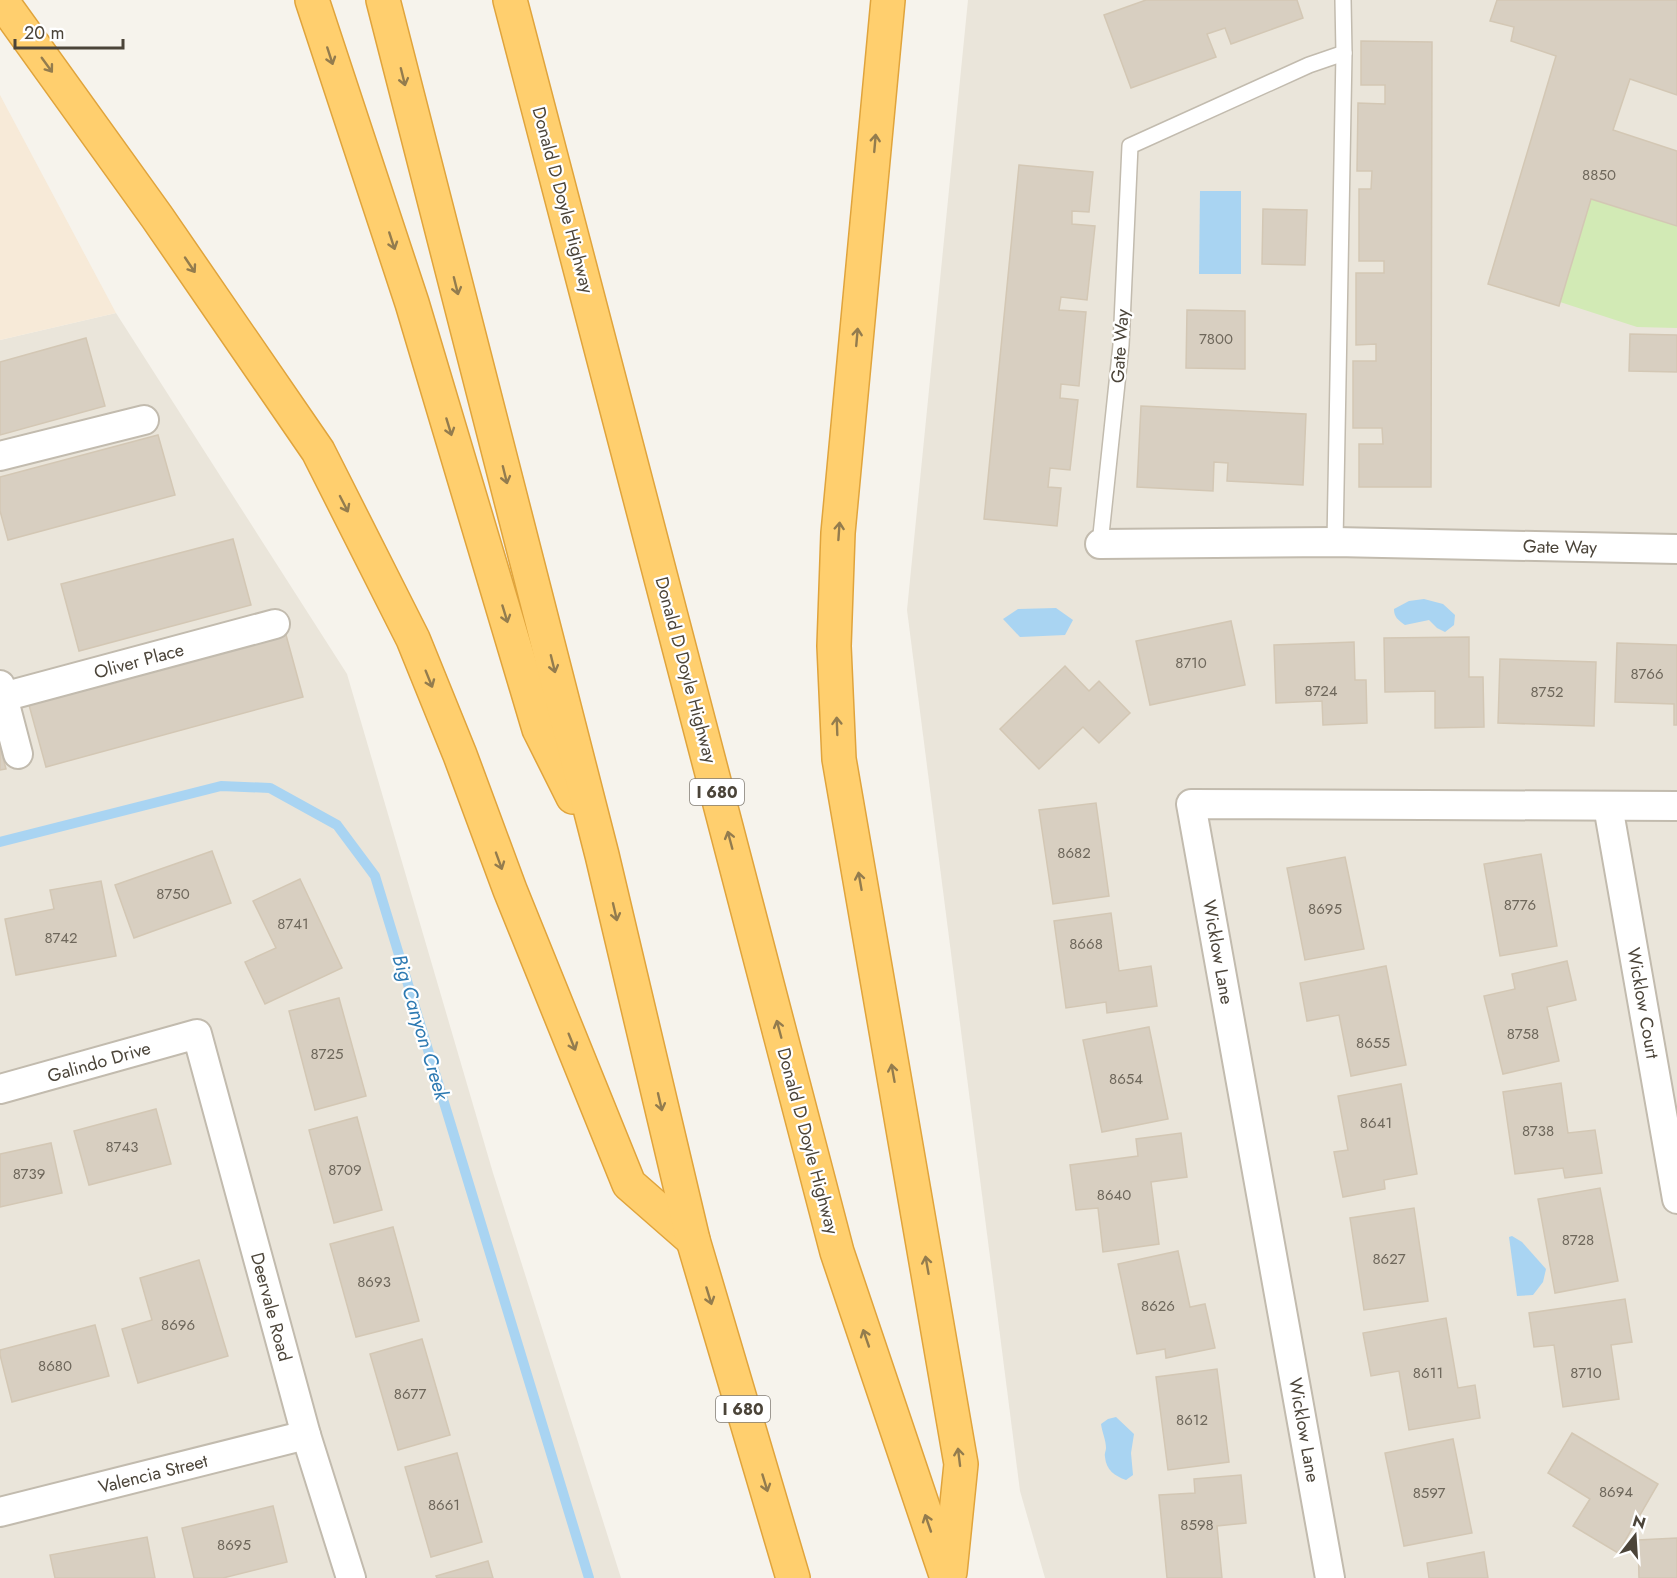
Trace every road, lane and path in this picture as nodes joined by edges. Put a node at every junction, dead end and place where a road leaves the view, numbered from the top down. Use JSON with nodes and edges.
{"nodes":[{"id":1,"x":1,"y":0,"type":"edge"},
{"id":2,"x":312,"y":0,"type":"edge"},
{"id":3,"x":383,"y":0,"type":"edge"},
{"id":4,"x":510,"y":0,"type":"edge"},
{"id":5,"x":888,"y":0,"type":"edge"},
{"id":6,"x":1343,"y":0,"type":"edge"},
{"id":7,"x":1344,"y":52,"type":"junction"},
{"id":8,"x":144,"y":420,"type":"dead end"},
{"id":9,"x":0,"y":456,"type":"edge"},
{"id":10,"x":1335,"y":542,"type":"junction"},
{"id":11,"x":1100,"y":544,"type":"joint"},
{"id":12,"x":1677,"y":549,"type":"edge"},
{"id":13,"x":275,"y":624,"type":"dead end"},
{"id":14,"x":2,"y":691,"type":"edge"},
{"id":15,"x":18,"y":754,"type":"dead end"},
{"id":16,"x":1608,"y":806,"type":"junction"},
{"id":17,"x":1677,"y":806,"type":"edge"},
{"id":18,"x":602,"y":855,"type":"junction"},
{"id":19,"x":197,"y":1035,"type":"joint"},
{"id":20,"x":0,"y":1089,"type":"edge"},
{"id":21,"x":1677,"y":1199,"type":"edge"},
{"id":22,"x":693,"y":1240,"type":"junction"},
{"id":23,"x":306,"y":1435,"type":"junction"},
{"id":24,"x":0,"y":1512,"type":"edge"},
{"id":25,"x":351,"y":1578,"type":"edge"},
{"id":26,"x":794,"y":1578,"type":"edge"},
{"id":27,"x":948,"y":1578,"type":"edge"},
{"id":28,"x":1330,"y":1578,"type":"edge"}],
"edges":[{"from":1,"to":22,"type":"highway","one_way":true},
{"from":2,"to":18,"type":"highway","one_way":true},
{"from":3,"to":18,"type":"highway","number":"I 680","one_way":true},
{"from":27,"to":4,"type":"highway","name":"Donald D Doyle Highway","number":"I 680","one_way":true},
{"from":27,"to":5,"type":"highway","one_way":true},
{"from":6,"to":7,"type":"lane"},
{"from":7,"to":10,"type":"lane"},
{"from":7,"to":11,"type":"lane","name":"Gate Way"},
{"from":8,"to":9,"type":"street"},
{"from":10,"to":11,"type":"street","name":"Gate Way"},
{"from":10,"to":12,"type":"street","name":"Gate Way"},
{"from":13,"to":14,"type":"street","name":"Oliver Place"},
{"from":14,"to":15,"type":"street","name":"Oliver Place"},
{"from":16,"to":17,"type":"street","name":"Wicklow Lane"},
{"from":16,"to":21,"type":"street","name":"Wicklow Court"},
{"from":16,"to":28,"type":"street","name":"Wicklow Lane"},
{"from":18,"to":22,"type":"highway","number":"I 680","one_way":true},
{"from":19,"to":20,"type":"street","name":"Galindo Drive"},
{"from":19,"to":23,"type":"street","name":"Deervale Road"},
{"from":22,"to":26,"type":"highway","number":"I 680","one_way":true},
{"from":23,"to":24,"type":"street","name":"Valencia Street"},
{"from":23,"to":25,"type":"street","name":"Deervale Road"}]}
